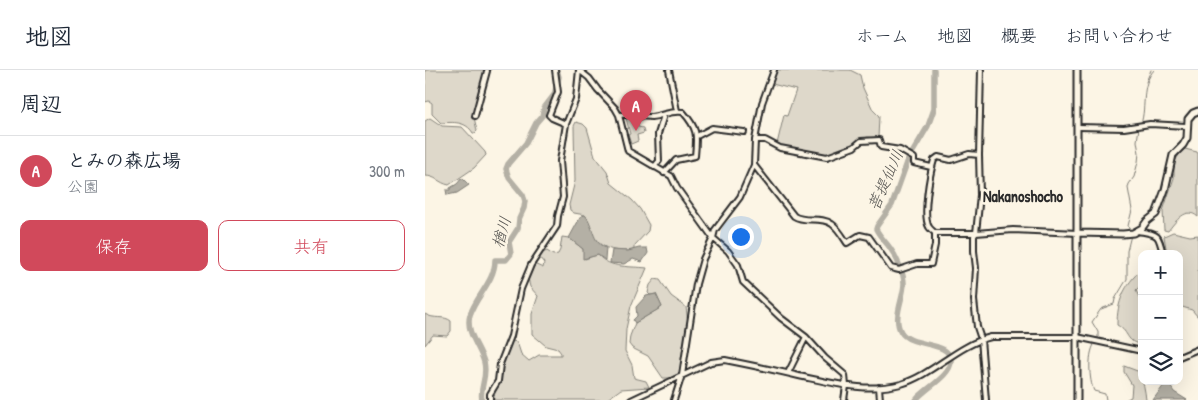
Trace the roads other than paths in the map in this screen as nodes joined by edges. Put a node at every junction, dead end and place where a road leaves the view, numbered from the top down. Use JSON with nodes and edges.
{"nodes":[{"id":1,"x":555,"y":70,"type":"edge"},
{"id":2,"x":579,"y":70,"type":"edge"},
{"id":3,"x":669,"y":70,"type":"edge"},
{"id":4,"x":774,"y":70,"type":"edge"},
{"id":5,"x":981,"y":70,"type":"edge"},
{"id":6,"x":1077,"y":70,"type":"edge"},
{"id":7,"x":487,"y":71,"type":"edge"},
{"id":8,"x":677,"y":111,"type":"junction"},
{"id":9,"x":1198,"y":111,"type":"edge"},
{"id":10,"x":619,"y":115,"type":"junction"},
{"id":11,"x":664,"y":115,"type":"junction"},
{"id":12,"x":475,"y":116,"type":"dead end"},
{"id":13,"x":567,"y":124,"type":"junction"},
{"id":14,"x":1186,"y":126,"type":"junction"},
{"id":15,"x":1078,"y":127,"type":"junction"},
{"id":16,"x":744,"y":132,"type":"dead end"},
{"id":17,"x":697,"y":136,"type":"junction"},
{"id":18,"x":755,"y":140,"type":"junction"},
{"id":19,"x":979,"y":155,"type":"junction"},
{"id":20,"x":754,"y":165,"type":"junction"},
{"id":21,"x":654,"y":166,"type":"junction"},
{"id":22,"x":931,"y":167,"type":"junction"},
{"id":23,"x":664,"y":173,"type":"junction"},
{"id":24,"x":1138,"y":231,"type":"junction"},
{"id":25,"x":935,"y":233,"type":"junction"},
{"id":26,"x":1079,"y":233,"type":"junction"},
{"id":27,"x":976,"y":234,"type":"junction"},
{"id":28,"x":713,"y":238,"type":"junction"},
{"id":29,"x":1162,"y":250,"type":"edge"},
{"id":30,"x":806,"y":337,"type":"junction"},
{"id":31,"x":1077,"y":338,"type":"junction"},
{"id":32,"x":981,"y":339,"type":"junction"},
{"id":33,"x":1198,"y":349,"type":"edge"},
{"id":34,"x":1138,"y":350,"type":"edge"},
{"id":35,"x":1183,"y":355,"type":"edge"},
{"id":36,"x":788,"y":373,"type":"junction"},
{"id":37,"x":682,"y":375,"type":"junction"},
{"id":38,"x":846,"y":386,"type":"junction"},
{"id":39,"x":879,"y":387,"type":"junction"},
{"id":40,"x":490,"y":400,"type":"edge"},
{"id":41,"x":631,"y":400,"type":"edge"},
{"id":42,"x":674,"y":400,"type":"edge"},
{"id":43,"x":844,"y":400,"type":"edge"},
{"id":44,"x":880,"y":400,"type":"edge"},
{"id":45,"x":986,"y":400,"type":"edge"},
{"id":46,"x":1077,"y":400,"type":"edge"}],
"edges":[{"from":1,"to":13,"type":"street"},
{"from":2,"to":10,"type":"street"},
{"from":2,"to":13,"type":"street"},
{"from":3,"to":8,"type":"street"},
{"from":4,"to":18,"type":"street"},
{"from":5,"to":19,"type":"street"},
{"from":6,"to":15,"type":"main road"},
{"from":7,"to":12,"type":"street"},
{"from":8,"to":11,"type":"street"},
{"from":8,"to":17,"type":"street"},
{"from":9,"to":14,"type":"main road"},
{"from":10,"to":11,"type":"street"},
{"from":10,"to":21,"type":"street"},
{"from":11,"to":21,"type":"street"},
{"from":13,"to":40,"type":"street"},
{"from":14,"to":15,"type":"street"},
{"from":14,"to":24,"type":"main road"},
{"from":15,"to":26,"type":"main road"},
{"from":16,"to":17,"type":"street"},
{"from":17,"to":23,"type":"street"},
{"from":18,"to":20,"type":"street"},
{"from":18,"to":22,"type":"street"},
{"from":19,"to":22,"type":"street"},
{"from":19,"to":27,"type":"street"},
{"from":20,"to":25,"type":"street"},
{"from":20,"to":28,"type":"street"},
{"from":21,"to":23,"type":"street"},
{"from":22,"to":25,"type":"street"},
{"from":23,"to":28,"type":"street"},
{"from":24,"to":26,"type":"main road"},
{"from":24,"to":29,"type":"street"},
{"from":25,"to":27,"type":"street"},
{"from":26,"to":27,"type":"street"},
{"from":26,"to":31,"type":"main road"},
{"from":27,"to":32,"type":"street"},
{"from":28,"to":30,"type":"street"},
{"from":28,"to":37,"type":"street"},
{"from":30,"to":36,"type":"street"},
{"from":30,"to":38,"type":"street"},
{"from":31,"to":32,"type":"street"},
{"from":31,"to":34,"type":"street"},
{"from":31,"to":46,"type":"main road"},
{"from":32,"to":39,"type":"street"},
{"from":32,"to":45,"type":"street"},
{"from":33,"to":35,"type":"street"},
{"from":36,"to":37,"type":"street"},
{"from":36,"to":38,"type":"street"},
{"from":37,"to":41,"type":"street"},
{"from":37,"to":42,"type":"street"},
{"from":38,"to":39,"type":"street"},
{"from":38,"to":43,"type":"street"},
{"from":39,"to":44,"type":"street"}]}
